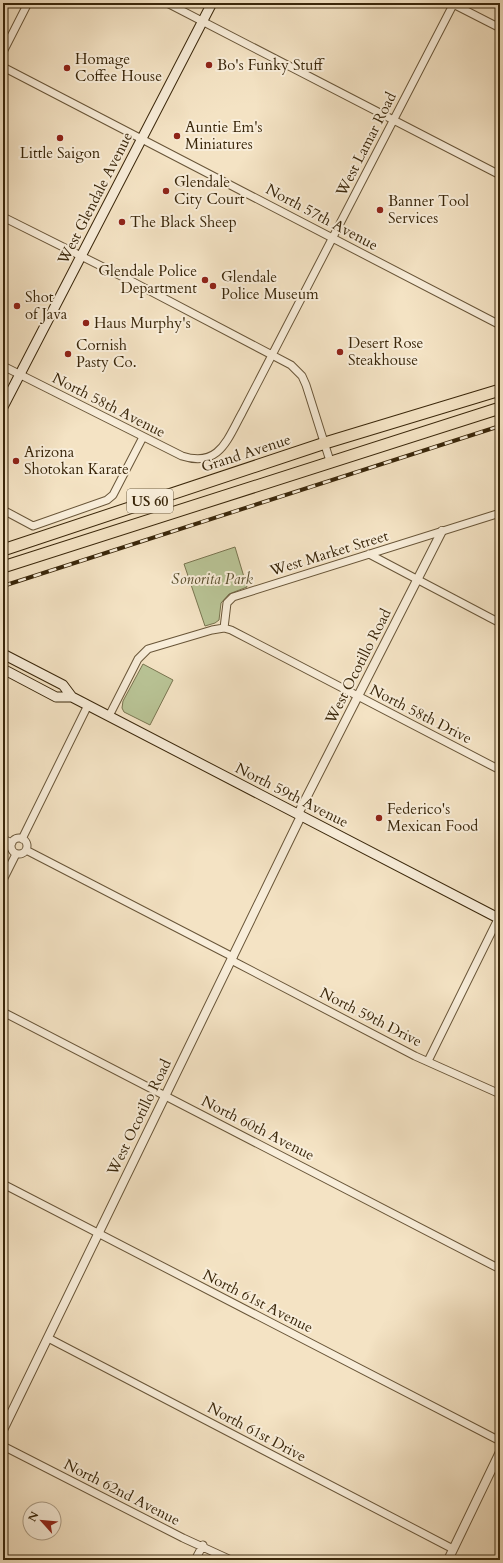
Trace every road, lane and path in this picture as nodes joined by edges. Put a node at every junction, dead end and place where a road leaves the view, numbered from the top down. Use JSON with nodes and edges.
{"nodes":[{"id":1,"x":28,"y":3,"type":"edge"},
{"id":2,"x":167,"y":3,"type":"edge"},
{"id":3,"x":212,"y":3,"type":"edge"},
{"id":4,"x":453,"y":3,"type":"edge"},
{"id":5,"x":202,"y":21,"type":"junction"},
{"id":6,"x":500,"y":28,"type":"edge"},
{"id":7,"x":3,"y":52,"type":"edge"},
{"id":8,"x":3,"y":67,"type":"edge"},
{"id":9,"x":393,"y":121,"type":"junction"},
{"id":10,"x":142,"y":138,"type":"junction"},
{"id":11,"x":500,"y":175,"type":"edge"},
{"id":12,"x":3,"y":217,"type":"edge"},
{"id":13,"x":333,"y":238,"type":"junction"},
{"id":14,"x":81,"y":256,"type":"junction"},
{"id":15,"x":500,"y":325,"type":"edge"},
{"id":16,"x":272,"y":354,"type":"junction"},
{"id":17,"x":3,"y":366,"type":"edge"},
{"id":18,"x":20,"y":374,"type":"junction"},
{"id":19,"x":500,"y":390,"type":"edge"},
{"id":20,"x":3,"y":406,"type":"edge"},
{"id":21,"x":500,"y":408,"type":"edge"},
{"id":22,"x":143,"y":437,"type":"junction"},
{"id":23,"x":325,"y":443,"type":"junction"},
{"id":24,"x":204,"y":459,"type":"joint"},
{"id":25,"x":330,"y":461,"type":"junction"},
{"id":26,"x":3,"y":510,"type":"edge"},
{"id":27,"x":500,"y":513,"type":"edge"},
{"id":28,"x":442,"y":531,"type":"junction"},
{"id":29,"x":3,"y":550,"type":"edge"},
{"id":30,"x":369,"y":554,"type":"junction"},
{"id":31,"x":3,"y":567,"type":"edge"},
{"id":32,"x":418,"y":580,"type":"junction"},
{"id":33,"x":500,"y":623,"type":"edge"},
{"id":34,"x":224,"y":628,"type":"junction"},
{"id":35,"x":3,"y":654,"type":"edge"},
{"id":36,"x":3,"y":669,"type":"edge"},
{"id":37,"x":358,"y":696,"type":"junction"},
{"id":38,"x":72,"y":697,"type":"junction"},
{"id":39,"x":88,"y":705,"type":"junction"},
{"id":40,"x":109,"y":716,"type":"junction"},
{"id":41,"x":500,"y":770,"type":"edge"},
{"id":42,"x":299,"y":815,"type":"junction"},
{"id":43,"x":3,"y":838,"type":"edge"},
{"id":44,"x":22,"y":839,"type":"junction"},
{"id":45,"x":12,"y":843,"type":"junction"},
{"id":46,"x":26,"y":850,"type":"junction"},
{"id":47,"x":16,"y":854,"type":"junction"},
{"id":48,"x":3,"y":880,"type":"edge"},
{"id":49,"x":499,"y":917,"type":"edge"},
{"id":50,"x":232,"y":958,"type":"junction"},
{"id":51,"x":3,"y":1012,"type":"edge"},
{"id":52,"x":428,"y":1061,"type":"junction"},
{"id":53,"x":500,"y":1094,"type":"edge"},
{"id":54,"x":165,"y":1095,"type":"junction"},
{"id":55,"x":3,"y":1184,"type":"edge"},
{"id":56,"x":98,"y":1234,"type":"junction"},
{"id":57,"x":500,"y":1269,"type":"edge"},
{"id":58,"x":48,"y":1338,"type":"junction"},
{"id":59,"x":3,"y":1430,"type":"edge"},
{"id":60,"x":500,"y":1441,"type":"edge"},
{"id":61,"x":3,"y":1446,"type":"edge"},
{"id":62,"x":500,"y":1452,"type":"edge"},
{"id":63,"x":203,"y":1545,"type":"junction"},
{"id":64,"x":453,"y":1549,"type":"junction"},
{"id":65,"x":195,"y":1560,"type":"edge"},
{"id":66,"x":231,"y":1560,"type":"edge"},
{"id":67,"x":448,"y":1560,"type":"edge"}],
"edges":[{"from":1,"to":7,"type":"street"},
{"from":2,"to":5,"type":"street"},
{"from":3,"to":5,"type":"main road","name":"West Glendale Avenue"},
{"from":4,"to":6,"type":"street"},
{"from":4,"to":9,"type":"street","name":"West Lamar Road"},
{"from":5,"to":9,"type":"street"},
{"from":5,"to":10,"type":"main road","name":"West Glendale Avenue"},
{"from":8,"to":10,"type":"street","name":"North 57th Avenue"},
{"from":9,"to":11,"type":"street"},
{"from":9,"to":13,"type":"street","name":"West Lamar Road"},
{"from":10,"to":13,"type":"street","name":"North 57th Avenue"},
{"from":10,"to":14,"type":"main road","name":"West Glendale Avenue"},
{"from":12,"to":14,"type":"street"},
{"from":13,"to":15,"type":"street","name":"North 57th Avenue"},
{"from":13,"to":16,"type":"street","name":"West Lamar Road"},
{"from":14,"to":16,"type":"street"},
{"from":14,"to":18,"type":"main road","name":"West Glendale Avenue"},
{"from":16,"to":23,"type":"street"},
{"from":16,"to":24,"type":"street","name":"West Lamar Road"},
{"from":17,"to":18,"type":"street","name":"North 58th Avenue"},
{"from":18,"to":20,"type":"main road","name":"West Glendale Avenue"},
{"from":18,"to":22,"type":"street","name":"North 58th Avenue"},
{"from":19,"to":23,"type":"highway","name":"Grand Avenue","number":"US 60"},
{"from":21,"to":25,"type":"highway","number":"US 60"},
{"from":22,"to":24,"type":"street","name":"North 58th Avenue"},
{"from":22,"to":26,"type":"street"},
{"from":23,"to":25,"type":"street"},
{"from":23,"to":29,"type":"highway","name":"Grand Avenue","number":"US 60"},
{"from":25,"to":31,"type":"highway","number":"US 60"},
{"from":27,"to":28,"type":"street","name":"West Market Street"},
{"from":28,"to":30,"type":"street","name":"West Market Street"},
{"from":28,"to":32,"type":"street","name":"West Ocotillo Road"},
{"from":30,"to":32,"type":"street"},
{"from":30,"to":34,"type":"street","name":"West Market Street"},
{"from":32,"to":33,"type":"street"},
{"from":32,"to":37,"type":"street","name":"West Ocotillo Road"},
{"from":34,"to":37,"type":"street","name":"North 58th Drive"},
{"from":34,"to":40,"type":"street"},
{"from":35,"to":38,"type":"main road","name":"North 59th Avenue"},
{"from":36,"to":38,"type":"main road","name":"North 59th Avenue"},
{"from":37,"to":41,"type":"street","name":"North 58th Drive"},
{"from":37,"to":42,"type":"street","name":"West Ocotillo Road"},
{"from":38,"to":39,"type":"main road","name":"North 59th Avenue"},
{"from":39,"to":40,"type":"main road","name":"North 59th Avenue"},
{"from":39,"to":44,"type":"street"},
{"from":40,"to":42,"type":"main road","name":"North 59th Avenue"},
{"from":42,"to":49,"type":"main road","name":"North 59th Avenue"},
{"from":42,"to":50,"type":"street","name":"West Ocotillo Road"},
{"from":43,"to":45,"type":"street"},
{"from":44,"to":45,"type":"street"},
{"from":44,"to":46,"type":"street"},
{"from":45,"to":47,"type":"street"},
{"from":46,"to":47,"type":"street"},
{"from":46,"to":50,"type":"street","name":"North 59th Drive"},
{"from":47,"to":48,"type":"street"},
{"from":49,"to":52,"type":"street"},
{"from":50,"to":52,"type":"street","name":"North 59th Drive"},
{"from":50,"to":54,"type":"street","name":"West Ocotillo Road"},
{"from":51,"to":54,"type":"street","name":"North 60th Avenue"},
{"from":52,"to":53,"type":"street","name":"North 59th Drive"},
{"from":54,"to":56,"type":"street","name":"West Ocotillo Road"},
{"from":54,"to":57,"type":"street","name":"North 60th Avenue"},
{"from":55,"to":56,"type":"street","name":"North 61st Avenue"},
{"from":56,"to":58,"type":"street","name":"West Ocotillo Road"},
{"from":56,"to":60,"type":"street","name":"North 61st Avenue"},
{"from":58,"to":59,"type":"street","name":"West Ocotillo Road"},
{"from":58,"to":64,"type":"street","name":"North 61st Drive"},
{"from":61,"to":63,"type":"street","name":"North 62nd Avenue"},
{"from":62,"to":64,"type":"street"},
{"from":63,"to":65,"type":"street"},
{"from":63,"to":66,"type":"street","name":"North 62nd Avenue"},
{"from":64,"to":67,"type":"street"}]}
